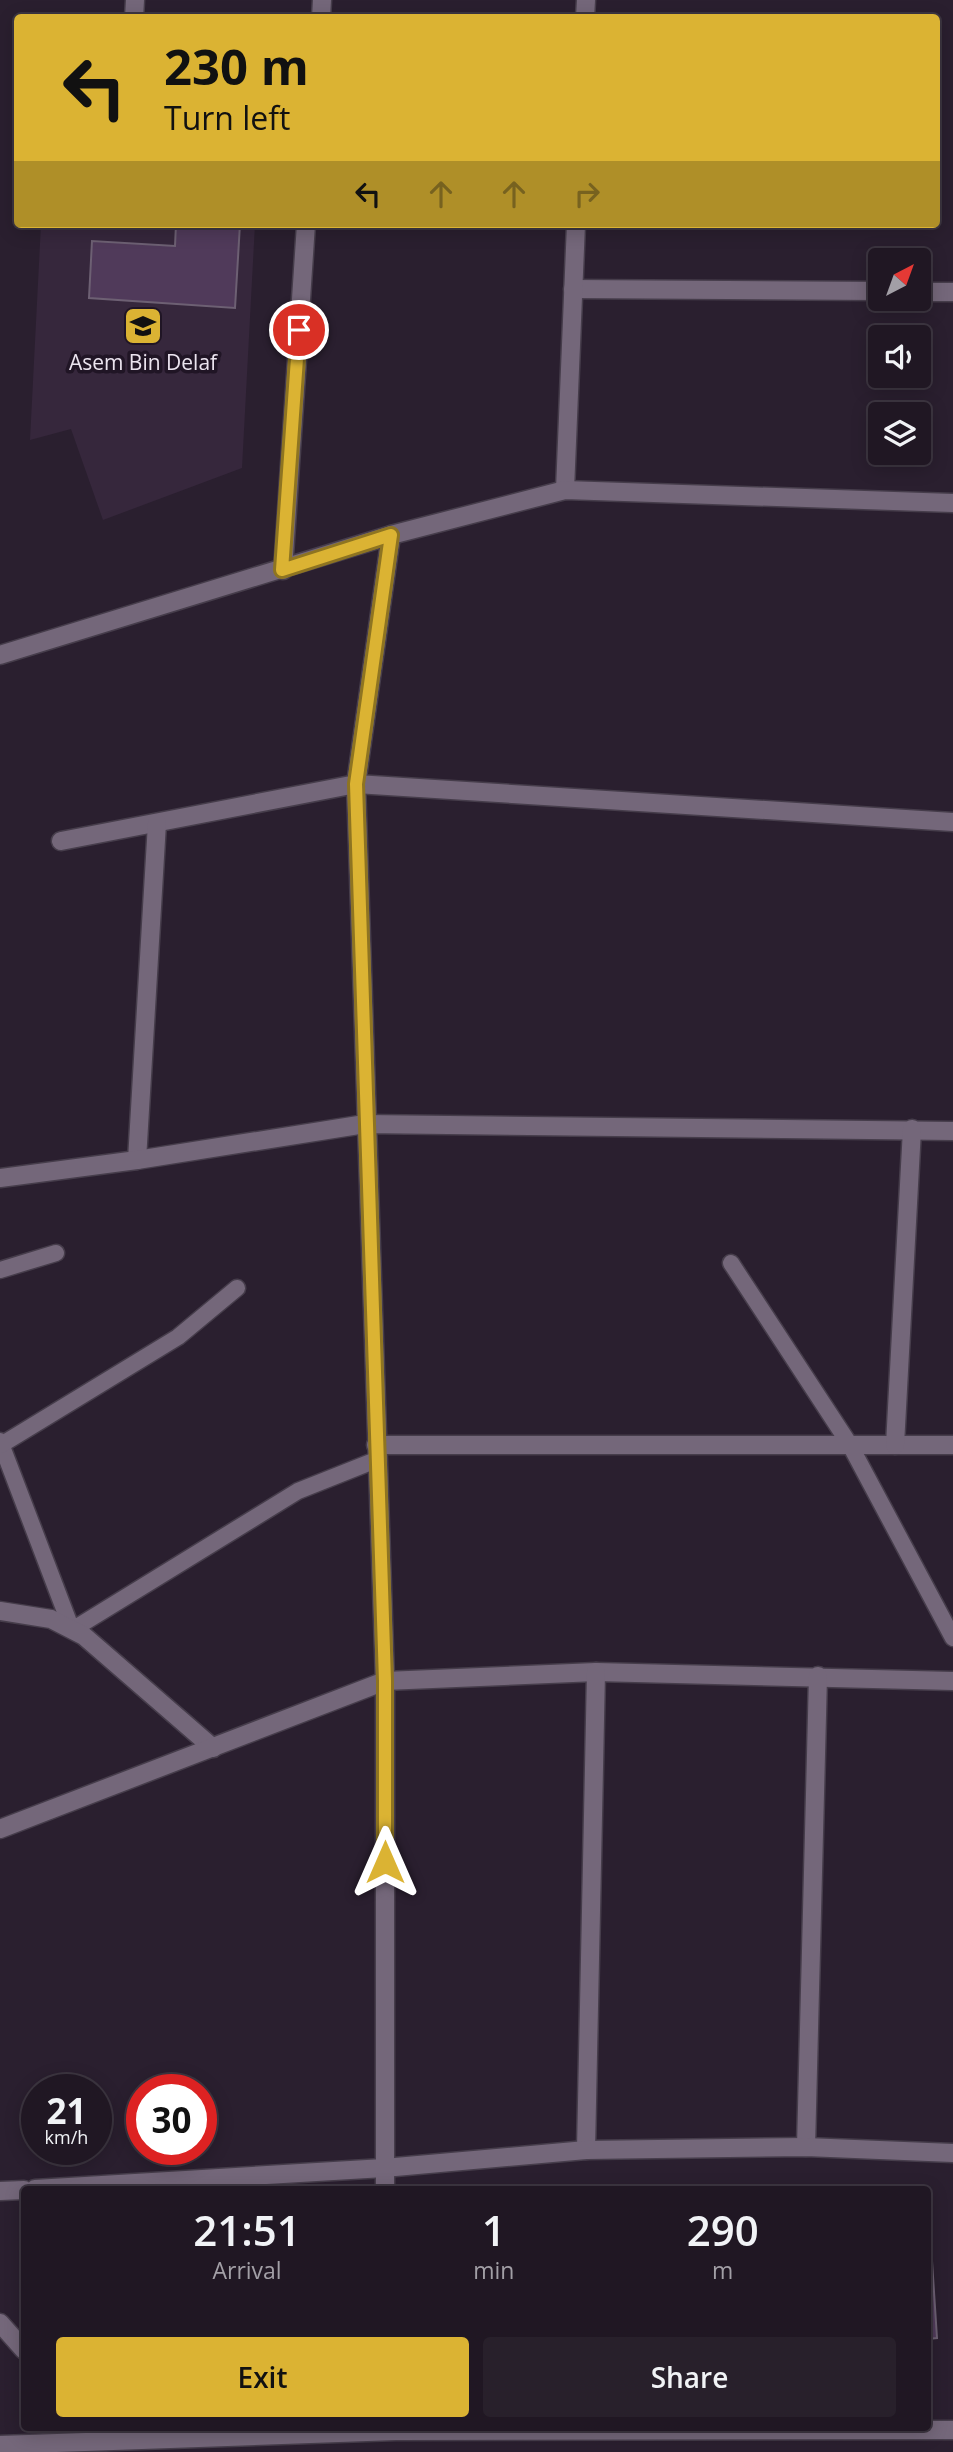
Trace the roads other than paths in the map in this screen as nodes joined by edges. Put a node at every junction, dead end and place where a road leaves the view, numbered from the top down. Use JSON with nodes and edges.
{"nodes":[{"id":1,"x":306,"y":228,"type":"edge"},
{"id":2,"x":576,"y":228,"type":"edge"},
{"id":3,"x":573,"y":289,"type":"junction"},
{"id":4,"x":868,"y":291,"type":"edge"},
{"id":5,"x":931,"y":292,"type":"edge"},
{"id":6,"x":953,"y":292,"type":"edge"},
{"id":7,"x":565,"y":490,"type":"junction"},
{"id":8,"x":953,"y":503,"type":"edge"},
{"id":9,"x":391,"y":535,"type":"junction"},
{"id":10,"x":282,"y":570,"type":"junction"},
{"id":11,"x":0,"y":655,"type":"edge"},
{"id":12,"x":356,"y":784,"type":"junction"},
{"id":13,"x":157,"y":822,"type":"junction"},
{"id":14,"x":953,"y":822,"type":"edge"},
{"id":15,"x":61,"y":841,"type":"dead end"},
{"id":16,"x":365,"y":1125,"type":"junction"},
{"id":17,"x":912,"y":1129,"type":"junction"},
{"id":18,"x":953,"y":1131,"type":"edge"},
{"id":19,"x":137,"y":1160,"type":"junction"},
{"id":20,"x":0,"y":1178,"type":"edge"},
{"id":21,"x":56,"y":1253,"type":"dead end"},
{"id":22,"x":731,"y":1263,"type":"dead end"},
{"id":23,"x":0,"y":1270,"type":"edge"},
{"id":24,"x":237,"y":1288,"type":"dead end"},
{"id":25,"x":1,"y":1443,"type":"edge"},
{"id":26,"x":850,"y":1445,"type":"junction"},
{"id":27,"x":895,"y":1445,"type":"junction"},
{"id":28,"x":953,"y":1445,"type":"edge"},
{"id":29,"x":376,"y":1453,"type":"junction"},
{"id":30,"x":0,"y":1611,"type":"edge"},
{"id":31,"x":72,"y":1630,"type":"junction"},
{"id":32,"x":953,"y":1638,"type":"edge"},
{"id":33,"x":596,"y":1672,"type":"junction"},
{"id":34,"x":818,"y":1676,"type":"junction"},
{"id":35,"x":385,"y":1681,"type":"junction"},
{"id":36,"x":953,"y":1681,"type":"edge"},
{"id":37,"x":212,"y":1748,"type":"junction"},
{"id":38,"x":0,"y":1829,"type":"edge"},
{"id":39,"x":806,"y":2147,"type":"junction"},
{"id":40,"x":586,"y":2150,"type":"junction"},
{"id":41,"x":953,"y":2153,"type":"edge"},
{"id":42,"x":384,"y":2168,"type":"junction"},
{"id":43,"x":84,"y":2186,"type":"edge"},
{"id":44,"x":385,"y":2186,"type":"edge"},
{"id":45,"x":21,"y":2190,"type":"edge"},
{"id":46,"x":0,"y":2191,"type":"edge"},
{"id":47,"x":0,"y":2323,"type":"edge"},
{"id":48,"x":21,"y":2347,"type":"edge"},
{"id":49,"x":931,"y":2430,"type":"edge"},
{"id":50,"x":953,"y":2430,"type":"edge"},
{"id":51,"x":97,"y":2431,"type":"edge"},
{"id":52,"x":348,"y":2431,"type":"edge"},
{"id":53,"x":106,"y":2441,"type":"junction"},
{"id":54,"x":0,"y":2445,"type":"edge"}],
"edges":[{"from":1,"to":10,"type":"street"},
{"from":2,"to":3,"type":"street"},
{"from":3,"to":4,"type":"street"},
{"from":3,"to":7,"type":"street"},
{"from":5,"to":6,"type":"street"},
{"from":7,"to":8,"type":"street"},
{"from":7,"to":9,"type":"street"},
{"from":9,"to":10,"type":"street"},
{"from":9,"to":12,"type":"street"},
{"from":10,"to":11,"type":"street"},
{"from":12,"to":13,"type":"street"},
{"from":12,"to":14,"type":"street"},
{"from":12,"to":16,"type":"street"},
{"from":13,"to":15,"type":"street"},
{"from":13,"to":19,"type":"street"},
{"from":16,"to":17,"type":"street"},
{"from":16,"to":19,"type":"street"},
{"from":16,"to":29,"type":"street"},
{"from":17,"to":18,"type":"street"},
{"from":17,"to":27,"type":"street"},
{"from":19,"to":20,"type":"street"},
{"from":21,"to":23,"type":"lane"},
{"from":22,"to":26,"type":"lane"},
{"from":24,"to":25,"type":"lane"},
{"from":25,"to":31,"type":"lane"},
{"from":26,"to":27,"type":"street"},
{"from":26,"to":29,"type":"street"},
{"from":26,"to":32,"type":"lane"},
{"from":27,"to":28,"type":"street"},
{"from":29,"to":31,"type":"lane"},
{"from":29,"to":35,"type":"street"},
{"from":30,"to":31,"type":"street"},
{"from":31,"to":37,"type":"street"},
{"from":33,"to":34,"type":"street"},
{"from":33,"to":35,"type":"street"},
{"from":33,"to":40,"type":"street"},
{"from":34,"to":36,"type":"street"},
{"from":34,"to":39,"type":"street"},
{"from":35,"to":37,"type":"street"},
{"from":35,"to":42,"type":"street"},
{"from":37,"to":38,"type":"street"},
{"from":39,"to":40,"type":"street"},
{"from":39,"to":41,"type":"street"},
{"from":40,"to":42,"type":"street"},
{"from":42,"to":43,"type":"street"},
{"from":42,"to":44,"type":"street"},
{"from":45,"to":46,"type":"street"},
{"from":47,"to":48,"type":"street"},
{"from":49,"to":50,"type":"street"},
{"from":51,"to":53,"type":"street"},
{"from":52,"to":53,"type":"street"},
{"from":53,"to":54,"type":"street"}]}
